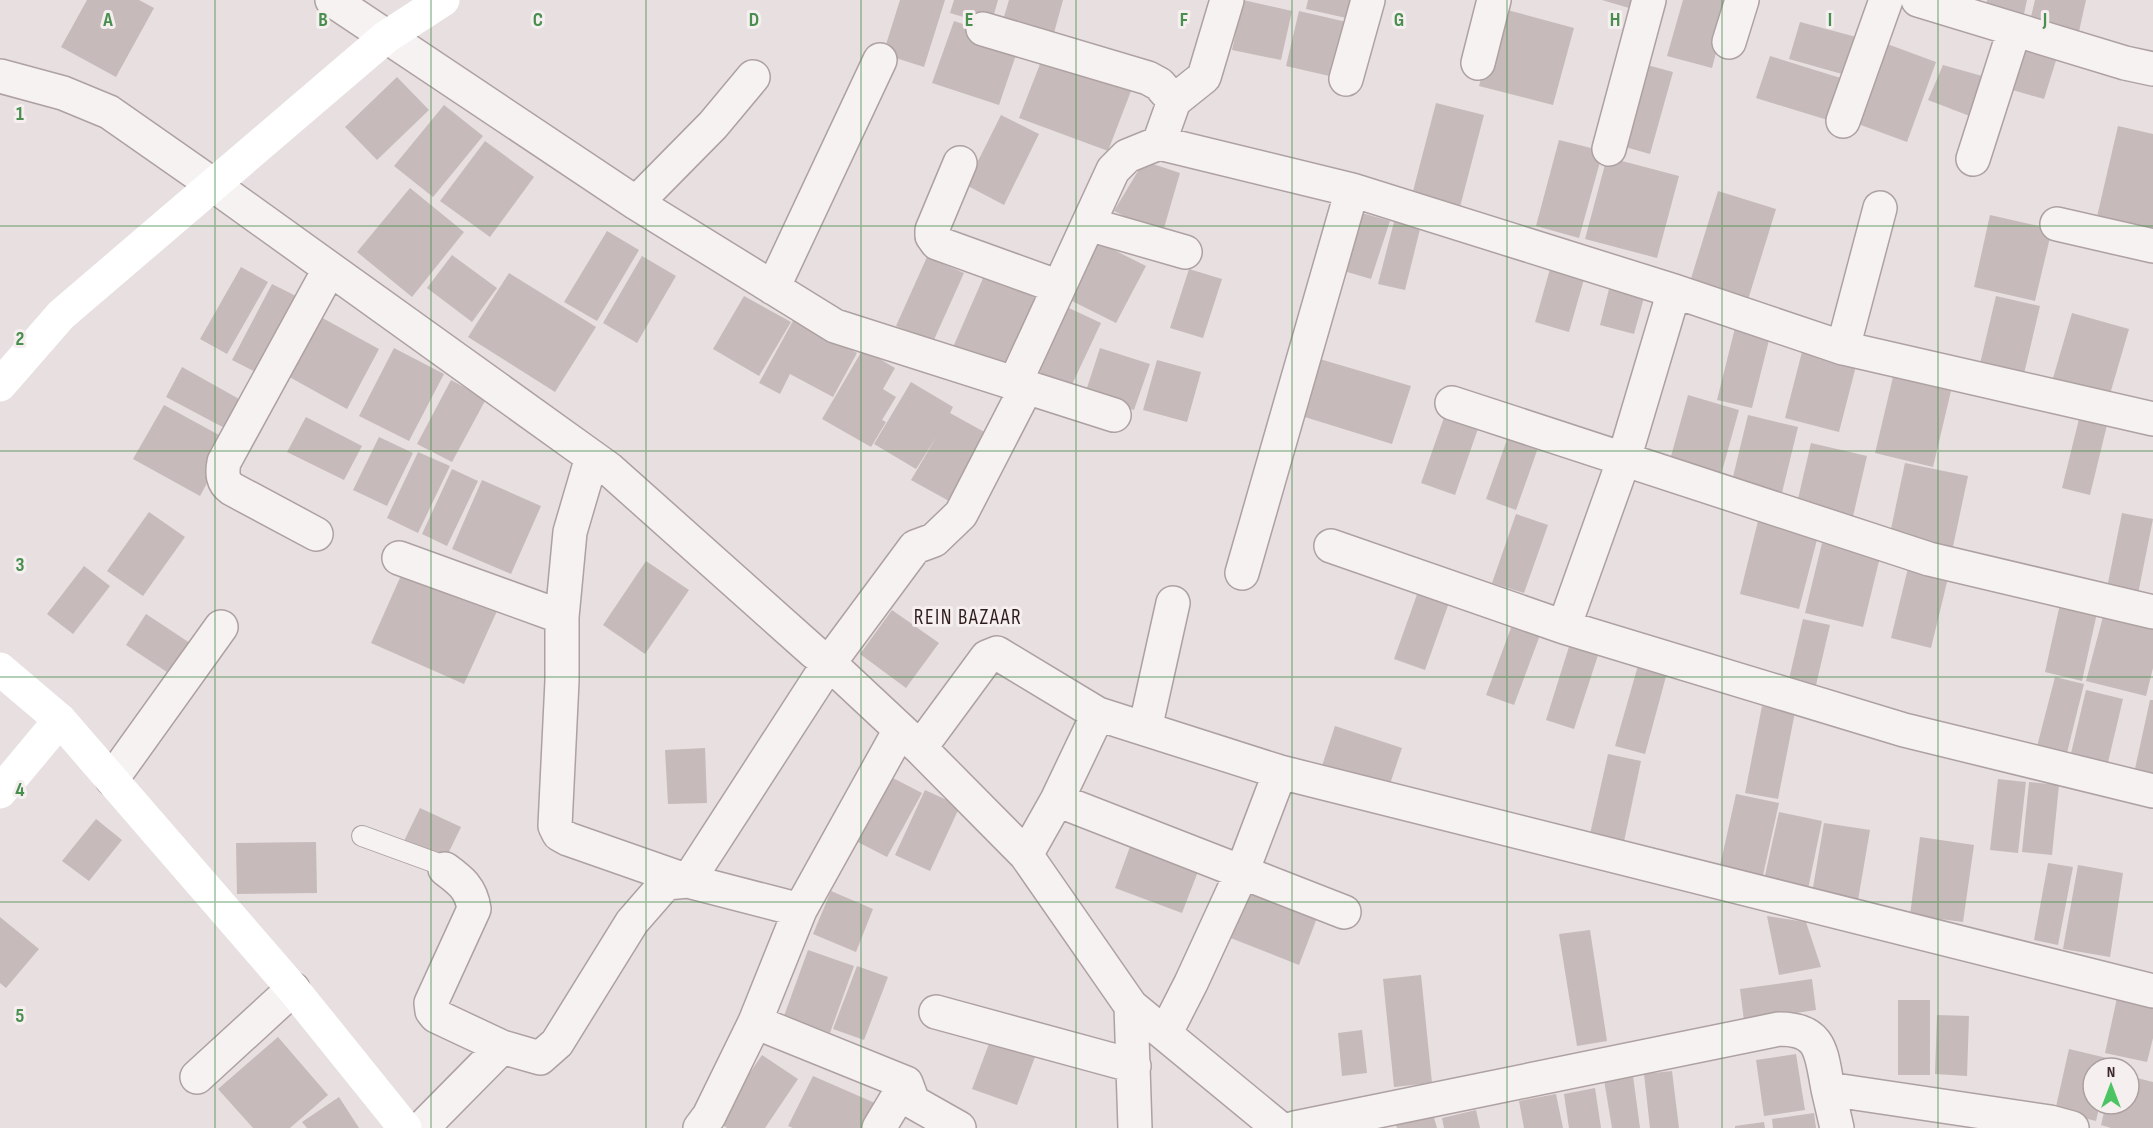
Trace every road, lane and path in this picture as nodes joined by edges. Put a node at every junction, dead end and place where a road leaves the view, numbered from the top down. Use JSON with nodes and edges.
{"nodes":[{"id":1,"x":332,"y":0,"type":"edge"},
{"id":2,"x":443,"y":0,"type":"edge"},
{"id":3,"x":1227,"y":0,"type":"edge"},
{"id":4,"x":1368,"y":0,"type":"edge"},
{"id":5,"x":1494,"y":0,"type":"edge"},
{"id":6,"x":1649,"y":0,"type":"edge"},
{"id":7,"x":1742,"y":0,"type":"edge"},
{"id":8,"x":1886,"y":0,"type":"edge"},
{"id":9,"x":1918,"y":0,"type":"edge"},
{"id":10,"x":982,"y":29,"type":"dead end"},
{"id":11,"x":2014,"y":30,"type":"junction"},
{"id":12,"x":386,"y":37,"type":"junction"},
{"id":13,"x":1729,"y":42,"type":"dead end"},
{"id":14,"x":880,"y":60,"type":"dead end"},
{"id":15,"x":1478,"y":63,"type":"dead end"},
{"id":16,"x":2153,"y":69,"type":"edge"},
{"id":17,"x":0,"y":76,"type":"edge"},
{"id":18,"x":753,"y":76,"type":"dead end"},
{"id":19,"x":1346,"y":79,"type":"dead end"},
{"id":20,"x":1174,"y":101,"type":"junction"},
{"id":21,"x":1843,"y":121,"type":"dead end"},
{"id":22,"x":1159,"y":143,"type":"junction"},
{"id":23,"x":1609,"y":149,"type":"dead end"},
{"id":24,"x":1973,"y":159,"type":"dead end"},
{"id":25,"x":960,"y":163,"type":"dead end"},
{"id":26,"x":212,"y":184,"type":"junction"},
{"id":27,"x":1352,"y":190,"type":"junction"},
{"id":28,"x":636,"y":203,"type":"junction"},
{"id":29,"x":1880,"y":208,"type":"dead end"},
{"id":30,"x":1088,"y":224,"type":"junction"},
{"id":31,"x":2057,"y":224,"type":"dead end"},
{"id":32,"x":2153,"y":246,"type":"edge"},
{"id":33,"x":1185,"y":252,"type":"dead end"},
{"id":34,"x":329,"y":270,"type":"junction"},
{"id":35,"x":1059,"y":286,"type":"junction"},
{"id":36,"x":773,"y":288,"type":"junction"},
{"id":37,"x":1674,"y":291,"type":"junction"},
{"id":38,"x":1843,"y":348,"type":"junction"},
{"id":39,"x":0,"y":385,"type":"edge"},
{"id":40,"x":1020,"y":386,"type":"junction"},
{"id":41,"x":1452,"y":403,"type":"dead end"},
{"id":42,"x":1114,"y":415,"type":"dead end"},
{"id":43,"x":2153,"y":419,"type":"edge"},
{"id":44,"x":592,"y":457,"type":"junction"},
{"id":45,"x":1624,"y":459,"type":"junction"},
{"id":46,"x":316,"y":534,"type":"dead end"},
{"id":47,"x":1331,"y":546,"type":"dead end"},
{"id":48,"x":399,"y":558,"type":"dead end"},
{"id":49,"x":1242,"y":573,"type":"dead end"},
{"id":50,"x":1173,"y":603,"type":"dead end"},
{"id":51,"x":2153,"y":612,"type":"edge"},
{"id":52,"x":562,"y":617,"type":"junction"},
{"id":53,"x":221,"y":627,"type":"dead end"},
{"id":54,"x":1564,"y":627,"type":"junction"},
{"id":55,"x":829,"y":663,"type":"junction"},
{"id":56,"x":0,"y":669,"type":"edge"},
{"id":57,"x":1098,"y":714,"type":"junction"},
{"id":58,"x":60,"y":720,"type":"junction"},
{"id":59,"x":1144,"y":729,"type":"junction"},
{"id":60,"x":910,"y":739,"type":"junction"},
{"id":61,"x":1280,"y":772,"type":"junction"},
{"id":62,"x":112,"y":779,"type":"junction"},
{"id":63,"x":2153,"y":791,"type":"edge"},
{"id":64,"x":0,"y":792,"type":"edge"},
{"id":65,"x":1057,"y":800,"type":"junction"},
{"id":66,"x":362,"y":836,"type":"dead end"},
{"id":67,"x":1026,"y":855,"type":"junction"},
{"id":68,"x":445,"y":869,"type":"joint"},
{"id":69,"x":1242,"y":872,"type":"junction"},
{"id":70,"x":688,"y":881,"type":"junction"},
{"id":71,"x":800,"y":910,"type":"junction"},
{"id":72,"x":1344,"y":912,"type":"dead end"},
{"id":73,"x":293,"y":989,"type":"junction"},
{"id":74,"x":2153,"y":991,"type":"edge"},
{"id":75,"x":1131,"y":1006,"type":"junction"},
{"id":76,"x":936,"y":1012,"type":"dead end"},
{"id":77,"x":755,"y":1022,"type":"junction"},
{"id":78,"x":1165,"y":1034,"type":"junction"},
{"id":79,"x":502,"y":1047,"type":"junction"},
{"id":80,"x":1134,"y":1066,"type":"junction"},
{"id":81,"x":197,"y":1077,"type":"dead end"},
{"id":82,"x":906,"y":1083,"type":"junction"},
{"id":83,"x":1828,"y":1089,"type":"junction"},
{"id":84,"x":405,"y":1128,"type":"edge"},
{"id":85,"x":422,"y":1128,"type":"edge"},
{"id":86,"x":700,"y":1128,"type":"edge"},
{"id":87,"x":879,"y":1128,"type":"edge"},
{"id":88,"x":959,"y":1128,"type":"edge"},
{"id":89,"x":1135,"y":1128,"type":"edge"},
{"id":90,"x":1279,"y":1128,"type":"edge"},
{"id":91,"x":1295,"y":1128,"type":"edge"},
{"id":92,"x":1837,"y":1128,"type":"edge"},
{"id":93,"x":2072,"y":1128,"type":"edge"}],
"edges":[{"from":1,"to":12,"type":"street"},
{"from":2,"to":12,"type":"main road"},
{"from":3,"to":20,"type":"street"},
{"from":4,"to":19,"type":"street"},
{"from":5,"to":15,"type":"street"},
{"from":6,"to":23,"type":"street"},
{"from":7,"to":13,"type":"street"},
{"from":8,"to":21,"type":"street"},
{"from":9,"to":11,"type":"street"},
{"from":10,"to":20,"type":"street"},
{"from":11,"to":16,"type":"street"},
{"from":11,"to":24,"type":"street"},
{"from":12,"to":26,"type":"main road"},
{"from":12,"to":28,"type":"street"},
{"from":14,"to":36,"type":"street"},
{"from":17,"to":26,"type":"street"},
{"from":18,"to":28,"type":"street"},
{"from":20,"to":22,"type":"street"},
{"from":22,"to":27,"type":"street"},
{"from":22,"to":30,"type":"street"},
{"from":25,"to":35,"type":"street"},
{"from":26,"to":34,"type":"street"},
{"from":26,"to":39,"type":"main road"},
{"from":27,"to":37,"type":"street"},
{"from":27,"to":49,"type":"street"},
{"from":28,"to":36,"type":"street"},
{"from":29,"to":38,"type":"street"},
{"from":30,"to":33,"type":"street"},
{"from":30,"to":35,"type":"street"},
{"from":31,"to":32,"type":"street"},
{"from":34,"to":44,"type":"street"},
{"from":34,"to":46,"type":"street"},
{"from":35,"to":40,"type":"street"},
{"from":36,"to":40,"type":"street"},
{"from":37,"to":38,"type":"street"},
{"from":37,"to":45,"type":"street"},
{"from":38,"to":43,"type":"street"},
{"from":40,"to":42,"type":"street"},
{"from":40,"to":55,"type":"street"},
{"from":41,"to":45,"type":"street"},
{"from":44,"to":52,"type":"street"},
{"from":44,"to":55,"type":"street"},
{"from":45,"to":51,"type":"street"},
{"from":45,"to":54,"type":"street"},
{"from":47,"to":54,"type":"street"},
{"from":48,"to":52,"type":"street"},
{"from":50,"to":59,"type":"street"},
{"from":52,"to":70,"type":"street"},
{"from":53,"to":62,"type":"street"},
{"from":54,"to":63,"type":"street"},
{"from":55,"to":60,"type":"street"},
{"from":55,"to":70,"type":"street"},
{"from":56,"to":58,"type":"main road"},
{"from":57,"to":59,"type":"street"},
{"from":57,"to":60,"type":"street"},
{"from":57,"to":65,"type":"street"},
{"from":58,"to":62,"type":"main road"},
{"from":58,"to":64,"type":"main road"},
{"from":59,"to":61,"type":"street"},
{"from":60,"to":67,"type":"street"},
{"from":60,"to":71,"type":"street"},
{"from":61,"to":69,"type":"street"},
{"from":61,"to":74,"type":"street"},
{"from":62,"to":73,"type":"main road"},
{"from":65,"to":67,"type":"street"},
{"from":65,"to":69,"type":"street"},
{"from":66,"to":68,"type":"lane"},
{"from":67,"to":75,"type":"street"},
{"from":68,"to":79,"type":"street"},
{"from":69,"to":72,"type":"street"},
{"from":69,"to":78,"type":"street"},
{"from":70,"to":71,"type":"street"},
{"from":70,"to":79,"type":"street"},
{"from":71,"to":77,"type":"street"},
{"from":73,"to":81,"type":"street"},
{"from":73,"to":84,"type":"main road"},
{"from":75,"to":78,"type":"street"},
{"from":75,"to":80,"type":"street"},
{"from":76,"to":80,"type":"street"},
{"from":77,"to":82,"type":"street"},
{"from":77,"to":86,"type":"street"},
{"from":78,"to":90,"type":"street"},
{"from":79,"to":85,"type":"street"},
{"from":80,"to":89,"type":"street"},
{"from":82,"to":87,"type":"street"},
{"from":82,"to":88,"type":"street"},
{"from":83,"to":91,"type":"street"},
{"from":83,"to":92,"type":"street"},
{"from":83,"to":93,"type":"street"}]}
